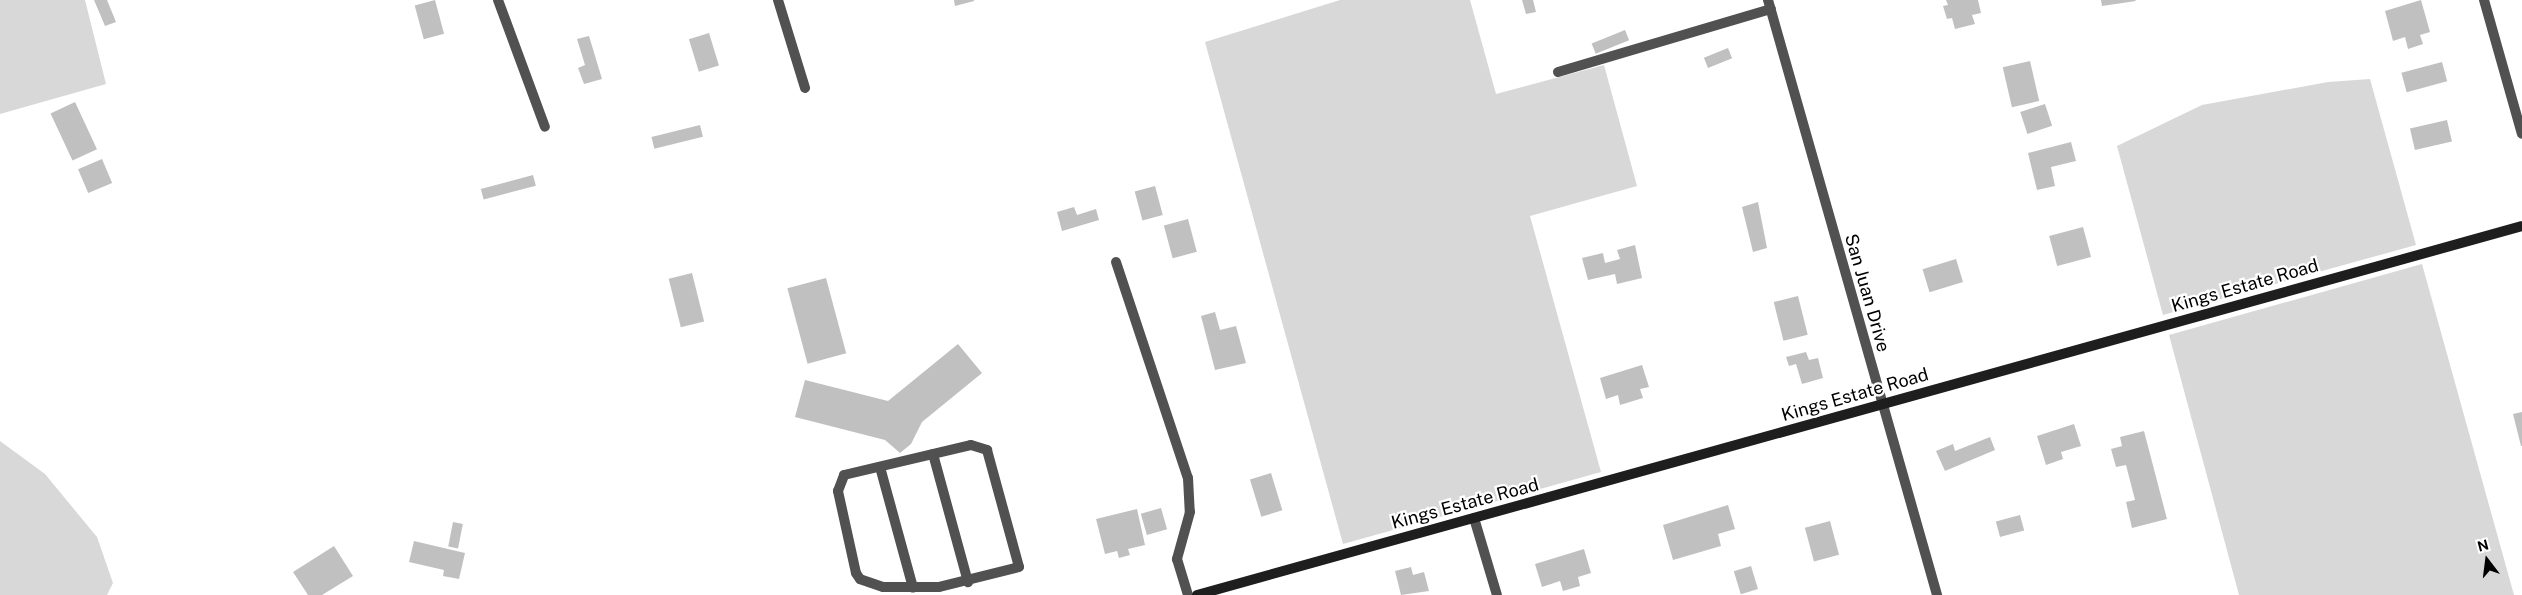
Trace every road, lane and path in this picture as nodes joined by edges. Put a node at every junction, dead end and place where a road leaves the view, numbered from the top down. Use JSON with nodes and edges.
{"nodes":[{"id":1,"x":498,"y":0,"type":"edge"},
{"id":2,"x":778,"y":0,"type":"edge"},
{"id":3,"x":2484,"y":0,"type":"edge"},
{"id":4,"x":1769,"y":5,"type":"edge"},
{"id":5,"x":1558,"y":72,"type":"dead end"},
{"id":6,"x":805,"y":88,"type":"dead end"},
{"id":7,"x":545,"y":127,"type":"dead end"},
{"id":8,"x":2522,"y":134,"type":"edge"},
{"id":9,"x":2522,"y":226,"type":"edge"},
{"id":10,"x":1116,"y":262,"type":"dead end"},
{"id":11,"x":1883,"y":404,"type":"junction"},
{"id":12,"x":933,"y":454,"type":"junction"},
{"id":13,"x":880,"y":466,"type":"junction"},
{"id":14,"x":1474,"y":518,"type":"junction"},
{"id":15,"x":968,"y":582,"type":"junction"},
{"id":16,"x":913,"y":588,"type":"junction"},
{"id":17,"x":939,"y":591,"type":"edge"},
{"id":18,"x":1208,"y":594,"type":"edge"},
{"id":19,"x":1188,"y":595,"type":"edge"},
{"id":20,"x":1197,"y":595,"type":"edge"},
{"id":21,"x":1497,"y":595,"type":"edge"},
{"id":22,"x":1937,"y":595,"type":"edge"}],
"edges":[{"from":1,"to":7,"type":"street"},
{"from":2,"to":6,"type":"street"},
{"from":3,"to":8,"type":"street"},
{"from":4,"to":5,"type":"street"},
{"from":4,"to":11,"type":"street","name":"San Juan Drive"},
{"from":9,"to":11,"type":"street","name":"Kings Estate Road"},
{"from":10,"to":19,"type":"street"},
{"from":11,"to":14,"type":"street","name":"Kings Estate Road"},
{"from":11,"to":22,"type":"street","name":"San Juan Drive"},
{"from":12,"to":13,"type":"street"},
{"from":12,"to":15,"type":"street"},
{"from":12,"to":15,"type":"street"},
{"from":13,"to":16,"type":"street"},
{"from":13,"to":16,"type":"street"},
{"from":14,"to":18,"type":"street","name":"Kings Estate Road"},
{"from":14,"to":21,"type":"street"},
{"from":15,"to":17,"type":"street"},
{"from":16,"to":17,"type":"street"},
{"from":18,"to":20,"type":"street","name":"Kings Estate Road"}]}
